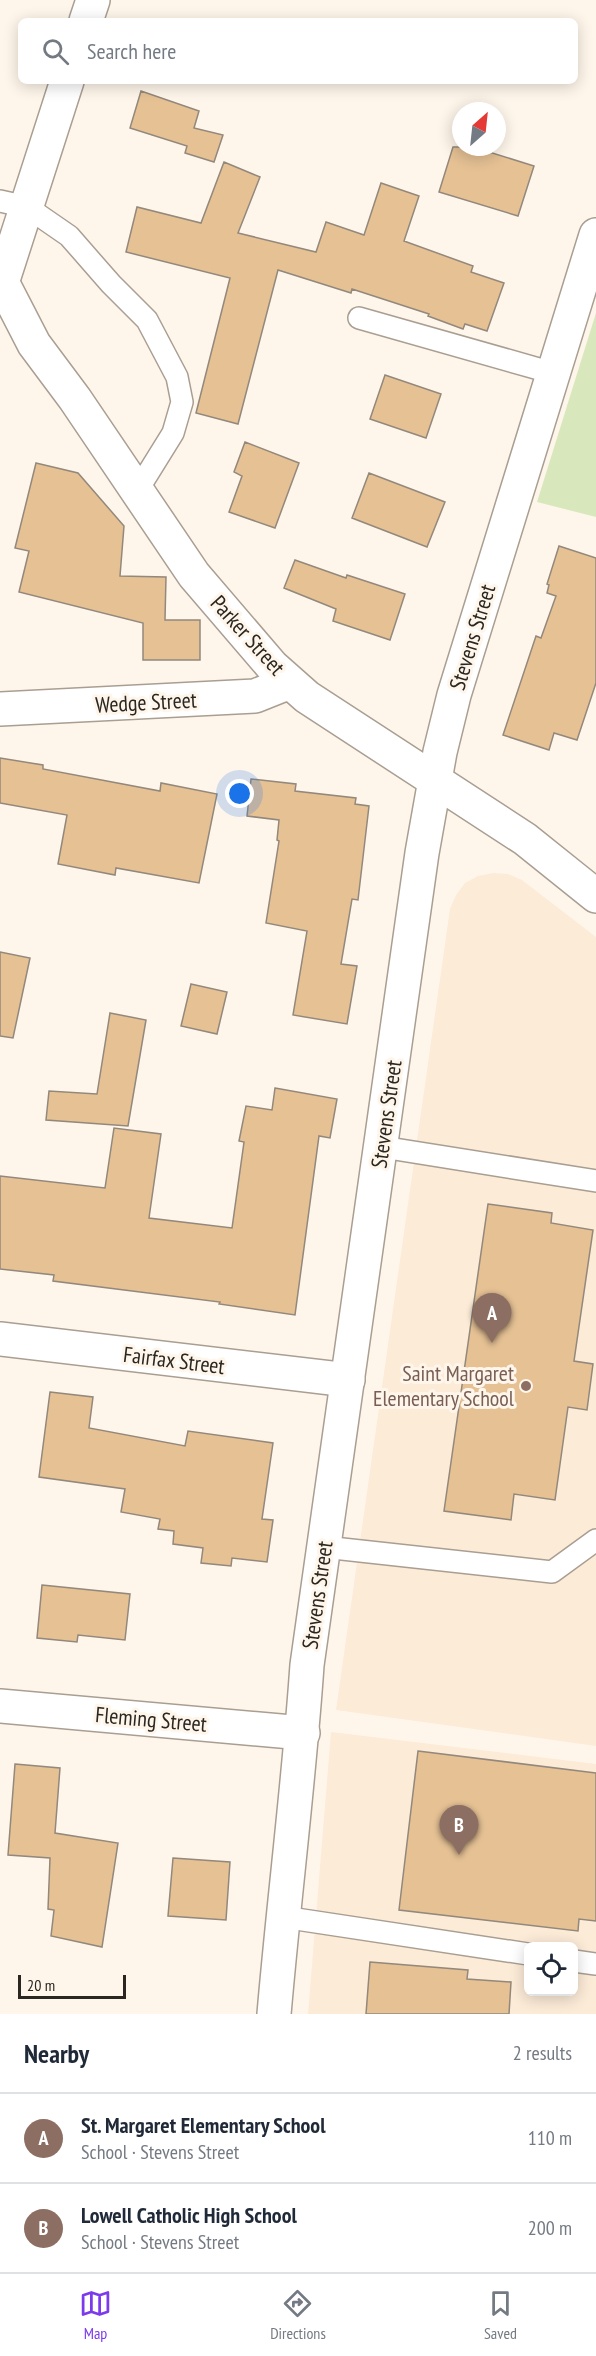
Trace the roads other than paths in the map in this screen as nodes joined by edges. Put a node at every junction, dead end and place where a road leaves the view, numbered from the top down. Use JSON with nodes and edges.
{"nodes":[{"id":1,"x":93,"y":0,"type":"edge"},
{"id":2,"x":87,"y":18,"type":"edge"},
{"id":3,"x":66,"y":84,"type":"edge"},
{"id":4,"x":13,"y":204,"type":"edge"},
{"id":5,"x":596,"y":235,"type":"edge"},
{"id":6,"x":1,"y":285,"type":"edge"},
{"id":7,"x":359,"y":318,"type":"dead end"},
{"id":8,"x":553,"y":373,"type":"junction"},
{"id":9,"x":137,"y":491,"type":"junction"},
{"id":10,"x":290,"y":682,"type":"junction"},
{"id":11,"x":0,"y":708,"type":"edge"},
{"id":12,"x":434,"y":782,"type":"junction"},
{"id":13,"x":596,"y":896,"type":"edge"},
{"id":14,"x":382,"y":1147,"type":"junction"},
{"id":15,"x":596,"y":1181,"type":"edge"},
{"id":16,"x":0,"y":1339,"type":"edge"},
{"id":17,"x":348,"y":1380,"type":"junction"},
{"id":18,"x":596,"y":1540,"type":"edge"},
{"id":19,"x":324,"y":1547,"type":"junction"},
{"id":20,"x":0,"y":1706,"type":"edge"},
{"id":21,"x":303,"y":1733,"type":"junction"},
{"id":22,"x":283,"y":1917,"type":"junction"},
{"id":23,"x":524,"y":1953,"type":"edge"},
{"id":24,"x":578,"y":1962,"type":"edge"},
{"id":25,"x":596,"y":1964,"type":"edge"},
{"id":26,"x":274,"y":2014,"type":"edge"}],
"edges":[{"from":1,"to":2,"type":"street"},
{"from":3,"to":4,"type":"street"},
{"from":4,"to":6,"type":"street"},
{"from":4,"to":9,"type":"lane"},
{"from":5,"to":8,"type":"street","name":"Stevens Street"},
{"from":6,"to":9,"type":"street","name":"Parker Street"},
{"from":7,"to":8,"type":"lane"},
{"from":8,"to":12,"type":"street","name":"Stevens Street"},
{"from":9,"to":10,"type":"street","name":"Parker Street"},
{"from":10,"to":11,"type":"street","name":"Wedge Street"},
{"from":10,"to":12,"type":"street","name":"Parker Street"},
{"from":12,"to":13,"type":"street","name":"Parker Street"},
{"from":12,"to":14,"type":"street","name":"Stevens Street"},
{"from":14,"to":15,"type":"lane"},
{"from":14,"to":17,"type":"street","name":"Stevens Street"},
{"from":16,"to":17,"type":"street","name":"Fairfax Street"},
{"from":17,"to":19,"type":"street","name":"Stevens Street"},
{"from":18,"to":19,"type":"lane"},
{"from":19,"to":21,"type":"street","name":"Stevens Street"},
{"from":20,"to":21,"type":"street","name":"Fleming Street"},
{"from":21,"to":22,"type":"street","name":"Stevens Street"},
{"from":22,"to":23,"type":"lane"},
{"from":22,"to":26,"type":"street","name":"Stevens Street"},
{"from":24,"to":25,"type":"lane"}]}
